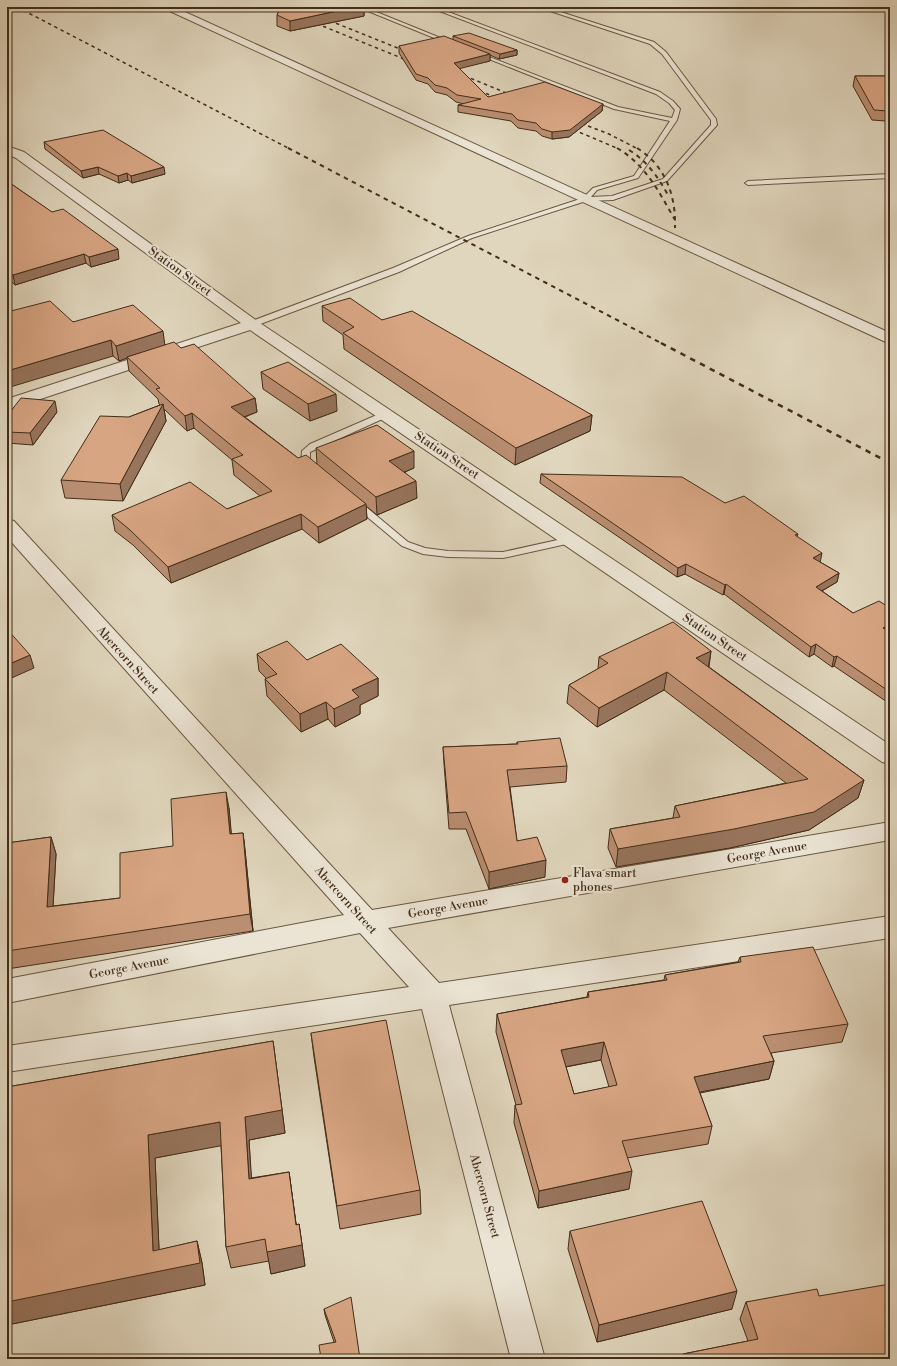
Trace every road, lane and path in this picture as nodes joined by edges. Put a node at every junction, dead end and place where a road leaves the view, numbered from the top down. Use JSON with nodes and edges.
{"nodes":[{"id":1,"x":166,"y":7,"type":"edge"},
{"id":2,"x":360,"y":7,"type":"edge"},
{"id":3,"x":431,"y":7,"type":"edge"},
{"id":4,"x":540,"y":7,"type":"edge"},
{"id":5,"x":456,"y":44,"type":"edge"},
{"id":6,"x":470,"y":50,"type":"edge"},
{"id":7,"x":674,"y":120,"type":"junction"},
{"id":8,"x":11,"y":155,"type":"edge"},
{"id":9,"x":890,"y":176,"type":"edge"},
{"id":10,"x":748,"y":183,"type":"dead end"},
{"id":11,"x":585,"y":199,"type":"junction"},
{"id":12,"x":252,"y":324,"type":"junction"},
{"id":13,"x":890,"y":340,"type":"edge"},
{"id":14,"x":7,"y":405,"type":"edge"},
{"id":15,"x":386,"y":414,"type":"junction"},
{"id":16,"x":317,"y":472,"type":"edge"},
{"id":17,"x":346,"y":496,"type":"edge"},
{"id":18,"x":7,"y":525,"type":"edge"},
{"id":19,"x":571,"y":540,"type":"junction"},
{"id":20,"x":890,"y":756,"type":"edge"},
{"id":21,"x":890,"y":831,"type":"edge"},
{"id":22,"x":366,"y":922,"type":"junction"},
{"id":23,"x":890,"y":927,"type":"edge"},
{"id":24,"x":7,"y":991,"type":"edge"},
{"id":25,"x":432,"y":994,"type":"junction"},
{"id":26,"x":7,"y":1059,"type":"edge"},
{"id":27,"x":528,"y":1359,"type":"edge"}],
"edges":[{"from":1,"to":11,"type":"street"},
{"from":2,"to":5,"type":"lane"},
{"from":3,"to":7,"type":"lane"},
{"from":4,"to":11,"type":"lane"},
{"from":6,"to":7,"type":"lane"},
{"from":7,"to":11,"type":"lane"},
{"from":8,"to":12,"type":"street","name":"Station Street"},
{"from":9,"to":10,"type":"lane"},
{"from":11,"to":12,"type":"lane"},
{"from":11,"to":13,"type":"street"},
{"from":12,"to":14,"type":"street"},
{"from":12,"to":15,"type":"street","name":"Station Street"},
{"from":15,"to":16,"type":"lane"},
{"from":15,"to":19,"type":"street","name":"Station Street"},
{"from":17,"to":19,"type":"lane"},
{"from":18,"to":22,"type":"street","name":"Abercorn Street"},
{"from":19,"to":20,"type":"street","name":"Station Street"},
{"from":21,"to":22,"type":"street","name":"George Avenue"},
{"from":22,"to":24,"type":"street","name":"George Avenue"},
{"from":22,"to":25,"type":"street","name":"Abercorn Street"},
{"from":23,"to":25,"type":"street"},
{"from":25,"to":26,"type":"street"},
{"from":25,"to":27,"type":"street","name":"Abercorn Street"}]}
